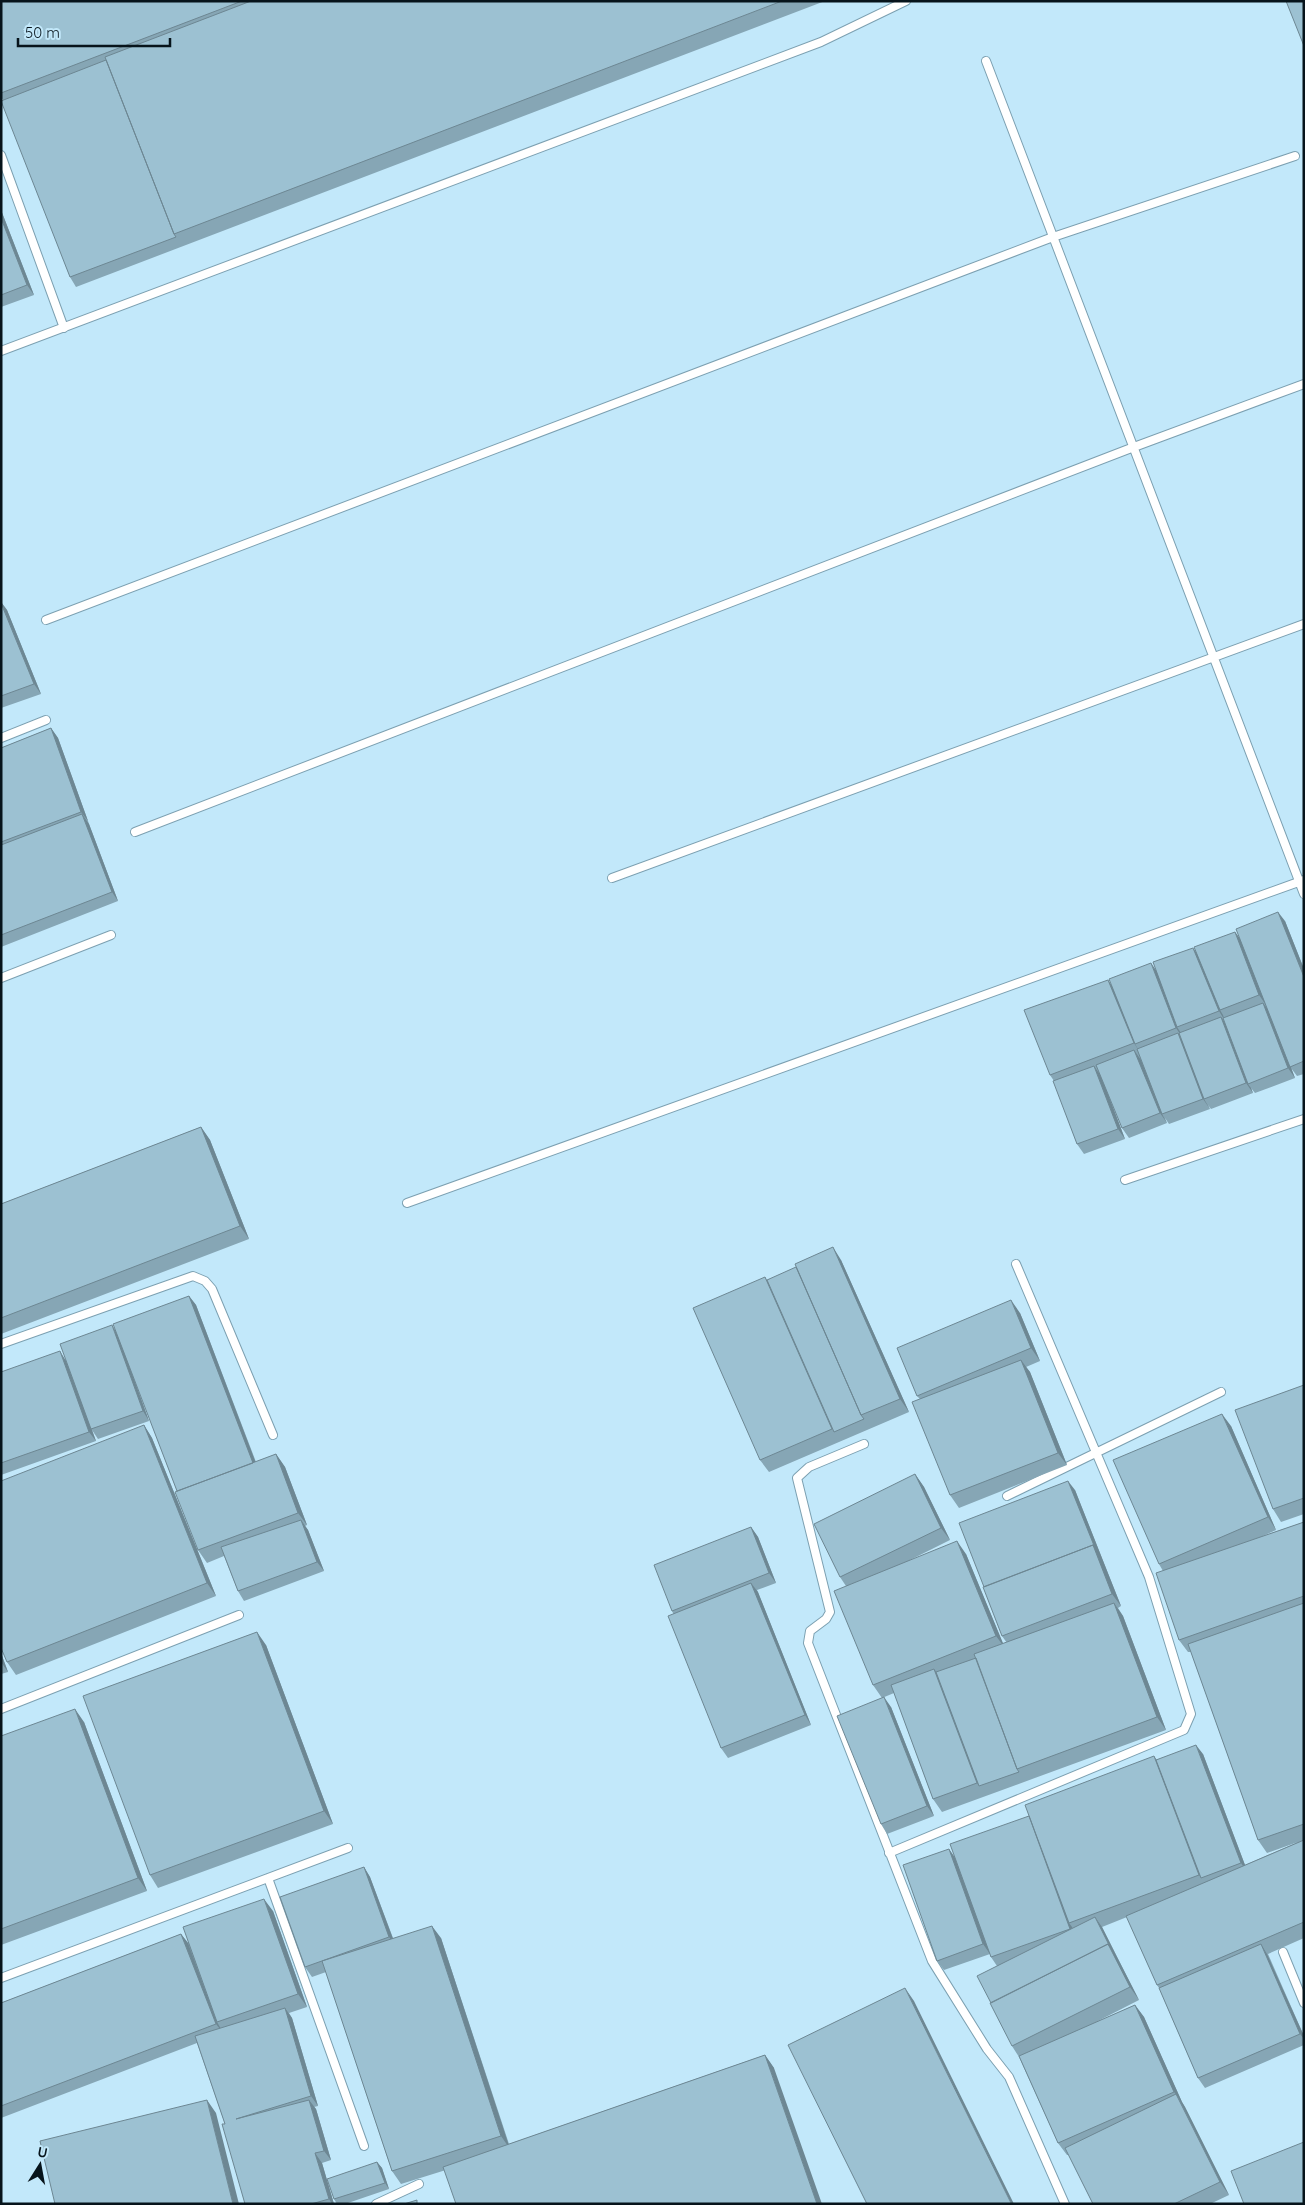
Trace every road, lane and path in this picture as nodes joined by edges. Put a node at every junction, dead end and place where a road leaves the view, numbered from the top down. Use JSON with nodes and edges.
{"nodes":[{"id":1,"x":906,"y":1,"type":"edge"},
{"id":2,"x":986,"y":61,"type":"dead end"},
{"id":3,"x":1,"y":155,"type":"edge"},
{"id":4,"x":1295,"y":156,"type":"dead end"},
{"id":5,"x":1053,"y":236,"type":"junction"},
{"id":6,"x":64,"y":328,"type":"junction"},
{"id":7,"x":1,"y":351,"type":"edge"},
{"id":8,"x":1304,"y":384,"type":"edge"},
{"id":9,"x":1134,"y":447,"type":"junction"},
{"id":10,"x":46,"y":620,"type":"dead end"},
{"id":11,"x":1304,"y":624,"type":"edge"},
{"id":12,"x":1213,"y":656,"type":"junction"},
{"id":13,"x":46,"y":720,"type":"dead end"},
{"id":14,"x":1,"y":738,"type":"edge"},
{"id":15,"x":135,"y":832,"type":"dead end"},
{"id":16,"x":612,"y":878,"type":"dead end"},
{"id":17,"x":1301,"y":880,"type":"edge"},
{"id":18,"x":1304,"y":894,"type":"edge"},
{"id":19,"x":111,"y":935,"type":"dead end"},
{"id":20,"x":1,"y":978,"type":"edge"},
{"id":21,"x":1304,"y":1119,"type":"edge"},
{"id":22,"x":1125,"y":1180,"type":"dead end"},
{"id":23,"x":407,"y":1203,"type":"dead end"},
{"id":24,"x":1016,"y":1264,"type":"dead end"},
{"id":25,"x":1,"y":1344,"type":"edge"},
{"id":26,"x":1222,"y":1392,"type":"dead end"},
{"id":27,"x":273,"y":1435,"type":"dead end"},
{"id":28,"x":864,"y":1444,"type":"dead end"},
{"id":29,"x":1096,"y":1452,"type":"junction"},
{"id":30,"x":1007,"y":1496,"type":"dead end"},
{"id":31,"x":239,"y":1615,"type":"dead end"},
{"id":32,"x":1,"y":1709,"type":"edge"},
{"id":33,"x":348,"y":1848,"type":"dead end"},
{"id":34,"x":889,"y":1853,"type":"junction"},
{"id":35,"x":268,"y":1878,"type":"junction"},
{"id":36,"x":1283,"y":1952,"type":"edge"},
{"id":37,"x":1,"y":1978,"type":"edge"},
{"id":38,"x":1304,"y":2004,"type":"edge"},
{"id":39,"x":364,"y":2146,"type":"dead end"},
{"id":40,"x":419,"y":2184,"type":"dead end"},
{"id":41,"x":376,"y":2204,"type":"edge"},
{"id":42,"x":1065,"y":2204,"type":"edge"}],
"edges":[{"from":1,"to":6,"type":"lane"},
{"from":2,"to":5,"type":"lane"},
{"from":3,"to":6,"type":"lane"},
{"from":4,"to":5,"type":"lane"},
{"from":5,"to":9,"type":"lane"},
{"from":5,"to":10,"type":"lane"},
{"from":6,"to":7,"type":"lane"},
{"from":8,"to":9,"type":"lane"},
{"from":9,"to":12,"type":"lane"},
{"from":9,"to":15,"type":"lane"},
{"from":11,"to":12,"type":"lane"},
{"from":12,"to":16,"type":"lane"},
{"from":12,"to":17,"type":"lane"},
{"from":13,"to":14,"type":"lane"},
{"from":17,"to":18,"type":"lane"},
{"from":17,"to":23,"type":"lane"},
{"from":19,"to":20,"type":"lane"},
{"from":21,"to":22,"type":"lane"},
{"from":24,"to":29,"type":"lane"},
{"from":25,"to":27,"type":"lane"},
{"from":26,"to":29,"type":"lane"},
{"from":28,"to":34,"type":"lane"},
{"from":29,"to":30,"type":"lane"},
{"from":29,"to":34,"type":"lane"},
{"from":31,"to":32,"type":"lane"},
{"from":33,"to":35,"type":"lane"},
{"from":34,"to":42,"type":"lane"},
{"from":35,"to":37,"type":"lane"},
{"from":35,"to":39,"type":"lane"},
{"from":36,"to":38,"type":"lane"},
{"from":40,"to":41,"type":"lane"}]}
